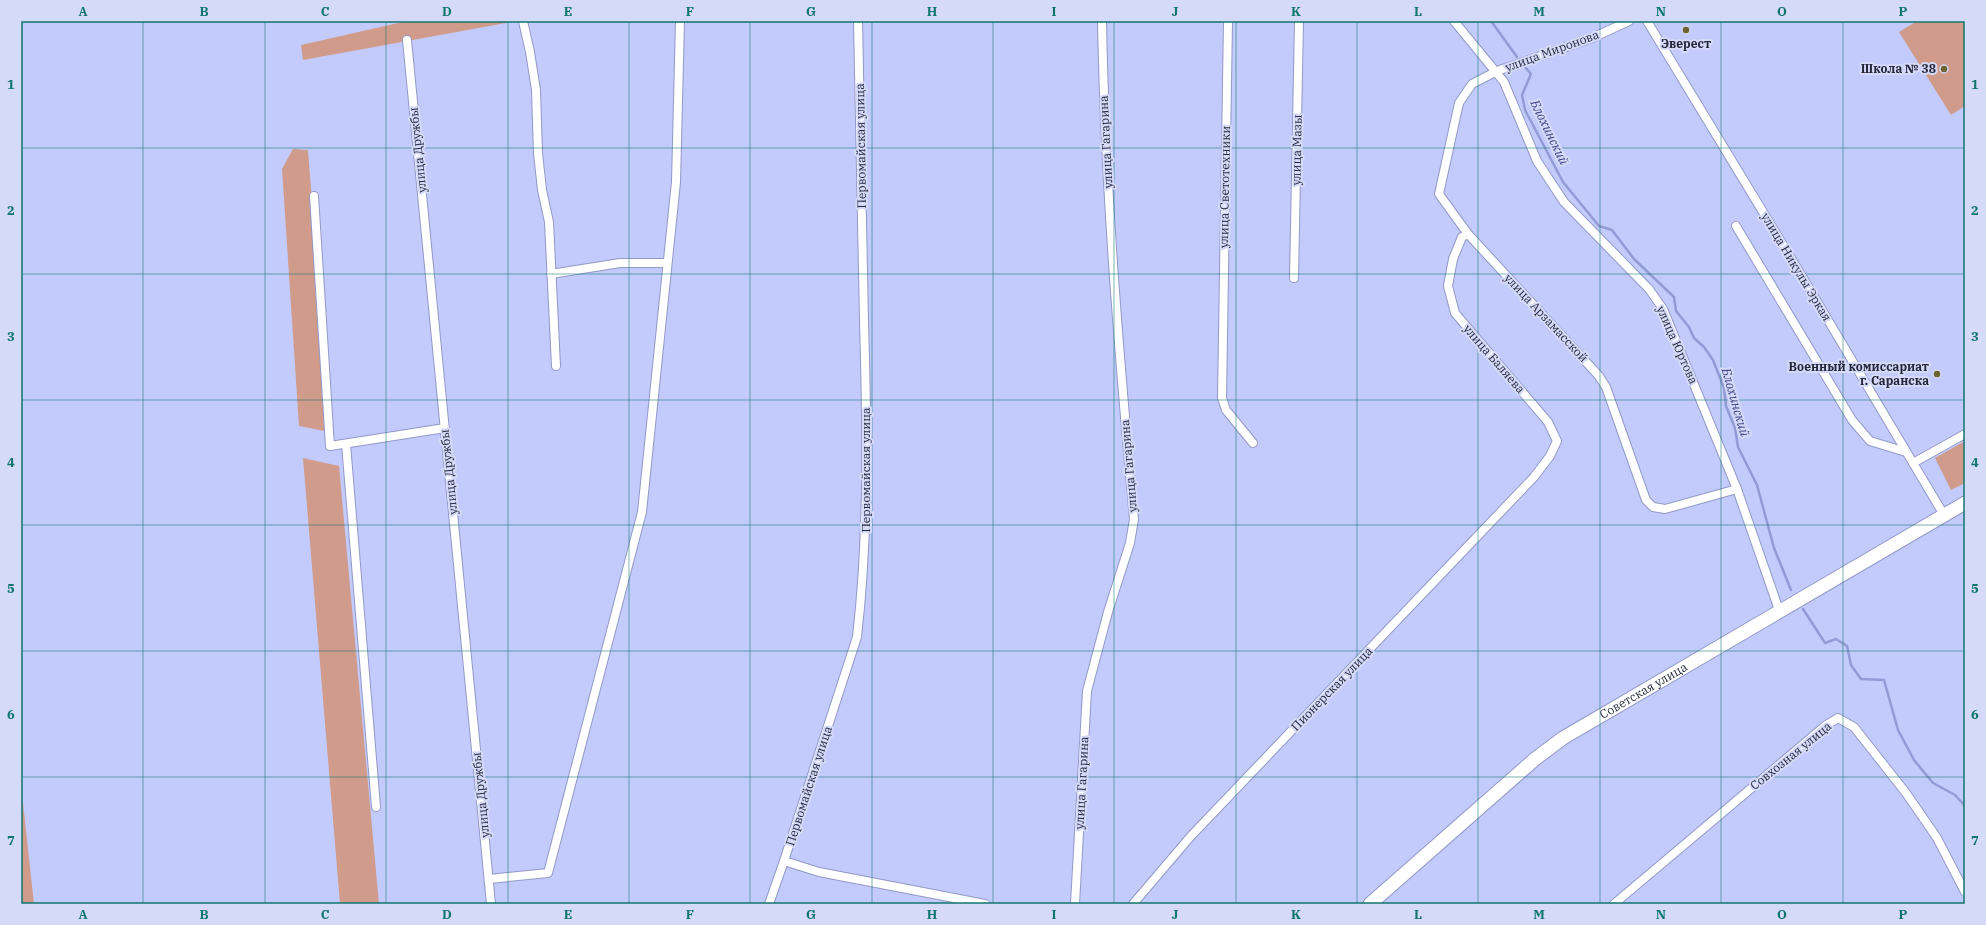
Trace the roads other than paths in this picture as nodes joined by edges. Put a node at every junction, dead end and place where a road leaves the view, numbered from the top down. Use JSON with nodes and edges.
{"nodes":[{"id":1,"x":523,"y":21,"type":"edge"},
{"id":2,"x":680,"y":21,"type":"edge"},
{"id":3,"x":858,"y":21,"type":"edge"},
{"id":4,"x":1102,"y":21,"type":"edge"},
{"id":5,"x":1228,"y":21,"type":"edge"},
{"id":6,"x":1299,"y":21,"type":"edge"},
{"id":7,"x":1454,"y":21,"type":"edge"},
{"id":8,"x":1629,"y":21,"type":"edge"},
{"id":9,"x":1647,"y":21,"type":"edge"},
{"id":10,"x":407,"y":40,"type":"dead end"},
{"id":11,"x":1497,"y":71,"type":"junction"},
{"id":12,"x":314,"y":196,"type":"dead end"},
{"id":13,"x":1736,"y":226,"type":"dead end"},
{"id":14,"x":1468,"y":234,"type":"junction"},
{"id":15,"x":667,"y":263,"type":"junction"},
{"id":16,"x":551,"y":274,"type":"junction"},
{"id":17,"x":1294,"y":278,"type":"dead end"},
{"id":18,"x":556,"y":366,"type":"dead end"},
{"id":19,"x":445,"y":428,"type":"junction"},
{"id":20,"x":1965,"y":434,"type":"edge"},
{"id":21,"x":1253,"y":443,"type":"dead end"},
{"id":22,"x":346,"y":444,"type":"junction"},
{"id":23,"x":1906,"y":452,"type":"junction"},
{"id":24,"x":1913,"y":463,"type":"junction"},
{"id":25,"x":1534,"y":477,"type":"joint"},
{"id":26,"x":1737,"y":489,"type":"junction"},
{"id":27,"x":1965,"y":503,"type":"edge"},
{"id":28,"x":1944,"y":516,"type":"junction"},
{"id":29,"x":1779,"y":610,"type":"junction"},
{"id":30,"x":376,"y":807,"type":"dead end"},
{"id":31,"x":784,"y":861,"type":"junction"},
{"id":32,"x":489,"y":879,"type":"junction"},
{"id":33,"x":1965,"y":892,"type":"edge"},
{"id":34,"x":491,"y":904,"type":"edge"},
{"id":35,"x":768,"y":904,"type":"edge"},
{"id":36,"x":985,"y":904,"type":"edge"},
{"id":37,"x":1075,"y":904,"type":"edge"},
{"id":38,"x":1134,"y":904,"type":"edge"},
{"id":39,"x":1370,"y":904,"type":"edge"},
{"id":40,"x":1614,"y":904,"type":"edge"}],
"edges":[{"from":1,"to":16,"type":"street"},
{"from":2,"to":15,"type":"street"},
{"from":3,"to":31,"type":"street","name":"Первомайская улица"},
{"from":4,"to":37,"type":"street","name":"улица Гагарина"},
{"from":5,"to":21,"type":"street","name":"улица Светотехники"},
{"from":6,"to":17,"type":"street","name":"улица Мазы"},
{"from":7,"to":11,"type":"street","name":"улица Юртова"},
{"from":8,"to":11,"type":"street","name":"улица Миронова"},
{"from":9,"to":23,"type":"street","name":"улица Никулы Эркая"},
{"from":10,"to":19,"type":"street","name":"улица Дружбы"},
{"from":11,"to":14,"type":"street","name":"улица Арзамасской"},
{"from":11,"to":26,"type":"street","name":"улица Юртова"},
{"from":12,"to":22,"type":"street"},
{"from":13,"to":23,"type":"street"},
{"from":14,"to":25,"type":"street","name":"улица Баляева"},
{"from":14,"to":26,"type":"street","name":"улица Арзамасской"},
{"from":15,"to":16,"type":"street"},
{"from":15,"to":32,"type":"street"},
{"from":16,"to":18,"type":"street"},
{"from":19,"to":22,"type":"street"},
{"from":19,"to":32,"type":"street","name":"улица Дружбы"},
{"from":20,"to":24,"type":"street"},
{"from":22,"to":30,"type":"street"},
{"from":23,"to":24,"type":"street","name":"улица Никулы Эркая"},
{"from":24,"to":28,"type":"street","name":"улица Никулы Эркая"},
{"from":25,"to":38,"type":"street","name":"Пионерская улица"},
{"from":26,"to":29,"type":"street","name":"улица Юртова"},
{"from":27,"to":28,"type":"main road","name":"Советская улица"},
{"from":28,"to":29,"type":"main road","name":"Советская улица"},
{"from":29,"to":39,"type":"main road","name":"Советская улица"},
{"from":31,"to":35,"type":"street","name":"Первомайская улица"},
{"from":31,"to":36,"type":"street"},
{"from":32,"to":34,"type":"street","name":"улица Дружбы"},
{"from":33,"to":40,"type":"street","name":"Совхозная улица"}]}
